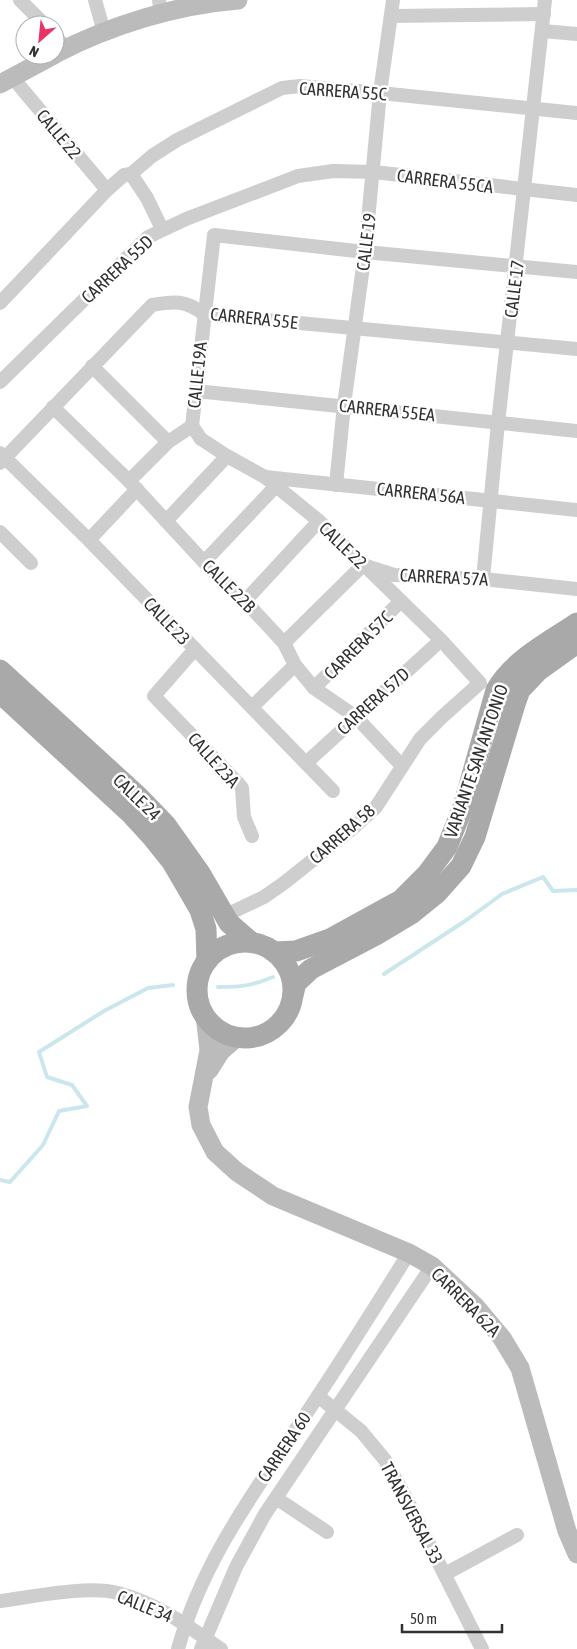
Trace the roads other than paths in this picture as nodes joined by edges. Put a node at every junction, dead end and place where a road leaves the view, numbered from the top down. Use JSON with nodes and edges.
{"nodes":[{"id":1,"x":20,"y":0,"type":"edge"},
{"id":2,"x":95,"y":0,"type":"edge"},
{"id":3,"x":227,"y":0,"type":"edge"},
{"id":4,"x":393,"y":0,"type":"edge"},
{"id":5,"x":160,"y":7,"type":"edge"},
{"id":6,"x":545,"y":7,"type":"edge"},
{"id":7,"x":35,"y":15,"type":"edge"},
{"id":8,"x":391,"y":16,"type":"junction"},
{"id":9,"x":543,"y":31,"type":"junction"},
{"id":10,"x":104,"y":32,"type":"junction"},
{"id":11,"x":577,"y":34,"type":"edge"},
{"id":12,"x":65,"y":45,"type":"edge"},
{"id":13,"x":30,"y":65,"type":"edge"},
{"id":14,"x":6,"y":80,"type":"edge"},
{"id":15,"x":380,"y":93,"type":"junction"},
{"id":16,"x":533,"y":107,"type":"junction"},
{"id":17,"x":577,"y":113,"type":"edge"},
{"id":18,"x":313,"y":172,"type":"joint"},
{"id":19,"x":374,"y":172,"type":"junction"},
{"id":20,"x":131,"y":174,"type":"junction"},
{"id":21,"x":107,"y":190,"type":"junction"},
{"id":22,"x":525,"y":190,"type":"junction"},
{"id":23,"x":577,"y":195,"type":"edge"},
{"id":24,"x":162,"y":229,"type":"junction"},
{"id":25,"x":365,"y":252,"type":"junction"},
{"id":26,"x":517,"y":266,"type":"junction"},
{"id":27,"x":577,"y":272,"type":"edge"},
{"id":28,"x":0,"y":303,"type":"edge"},
{"id":29,"x":204,"y":314,"type":"junction"},
{"id":30,"x":355,"y":329,"type":"junction"},
{"id":31,"x":507,"y":343,"type":"junction"},
{"id":32,"x":577,"y":349,"type":"edge"},
{"id":33,"x":92,"y":366,"type":"junction"},
{"id":34,"x":0,"y":382,"type":"edge"},
{"id":35,"x":196,"y":391,"type":"junction"},
{"id":36,"x":344,"y":405,"type":"junction"},
{"id":37,"x":53,"y":407,"type":"junction"},
{"id":38,"x":498,"y":423,"type":"junction"},
{"id":39,"x":192,"y":426,"type":"junction"},
{"id":40,"x":577,"y":431,"type":"edge"},
{"id":41,"x":168,"y":442,"type":"junction"},
{"id":42,"x":227,"y":456,"type":"junction"},
{"id":43,"x":2,"y":458,"type":"edge"},
{"id":44,"x":265,"y":477,"type":"junction"},
{"id":45,"x":133,"y":485,"type":"junction"},
{"id":46,"x":336,"y":485,"type":"junction"},
{"id":47,"x":275,"y":487,"type":"junction"},
{"id":48,"x":491,"y":500,"type":"junction"},
{"id":49,"x":577,"y":510,"type":"edge"},
{"id":50,"x":319,"y":521,"type":"junction"},
{"id":51,"x":166,"y":522,"type":"junction"},
{"id":52,"x":0,"y":532,"type":"edge"},
{"id":53,"x":88,"y":540,"type":"junction"},
{"id":54,"x":204,"y":562,"type":"junction"},
{"id":55,"x":32,"y":563,"type":"dead end"},
{"id":56,"x":363,"y":565,"type":"junction"},
{"id":57,"x":483,"y":579,"type":"junction"},
{"id":58,"x":577,"y":589,"type":"edge"},
{"id":59,"x":245,"y":601,"type":"junction"},
{"id":60,"x":401,"y":601,"type":"junction"},
{"id":61,"x":577,"y":623,"type":"edge"},
{"id":62,"x":441,"y":640,"type":"junction"},
{"id":63,"x":284,"y":643,"type":"junction"},
{"id":64,"x":577,"y":643,"type":"edge"},
{"id":65,"x":195,"y":649,"type":"junction"},
{"id":66,"x":295,"y":665,"type":"junction"},
{"id":67,"x":0,"y":670,"type":"edge"},
{"id":68,"x":480,"y":683,"type":"joint"},
{"id":69,"x":314,"y":688,"type":"junction"},
{"id":70,"x":0,"y":693,"type":"edge"},
{"id":71,"x":252,"y":707,"type":"junction"},
{"id":72,"x":356,"y":717,"type":"junction"},
{"id":73,"x":306,"y":763,"type":"junction"},
{"id":74,"x":402,"y":766,"type":"junction"},
{"id":75,"x":333,"y":791,"type":"dead end"},
{"id":76,"x":252,"y":836,"type":"dead end"},
{"id":77,"x":224,"y":916,"type":"junction"},
{"id":78,"x":251,"y":942,"type":"junction"},
{"id":79,"x":274,"y":952,"type":"junction"},
{"id":80,"x":207,"y":961,"type":"junction"},
{"id":81,"x":293,"y":995,"type":"junction"},
{"id":82,"x":205,"y":1015,"type":"junction"},
{"id":83,"x":237,"y":1037,"type":"junction"},
{"id":84,"x":203,"y":1082,"type":"junction"},
{"id":85,"x":409,"y":1253,"type":"junction"},
{"id":86,"x":432,"y":1266,"type":"junction"},
{"id":87,"x":318,"y":1396,"type":"junction"},
{"id":88,"x":336,"y":1409,"type":"junction"},
{"id":89,"x":276,"y":1498,"type":"junction"},
{"id":90,"x":327,"y":1532,"type":"dead end"},
{"id":91,"x":518,"y":1536,"type":"dead end"},
{"id":92,"x":577,"y":1554,"type":"edge"},
{"id":93,"x":444,"y":1574,"type":"junction"},
{"id":94,"x":0,"y":1601,"type":"edge"},
{"id":95,"x":185,"y":1623,"type":"junction"},
{"id":96,"x":203,"y":1643,"type":"edge"},
{"id":97,"x":178,"y":1649,"type":"edge"},
{"id":98,"x":221,"y":1649,"type":"edge"},
{"id":99,"x":482,"y":1649,"type":"edge"}],
"edges":[{"from":1,"to":7,"type":"street"},
{"from":2,"to":10,"type":"street"},
{"from":3,"to":5,"type":"street"},
{"from":4,"to":8,"type":"street","name":"CALLE 19"},
{"from":5,"to":10,"type":"street"},
{"from":6,"to":8,"type":"street"},
{"from":6,"to":9,"type":"street","name":"CALLE 17"},
{"from":8,"to":15,"type":"street","name":"CALLE 19"},
{"from":9,"to":11,"type":"street"},
{"from":9,"to":16,"type":"street","name":"CALLE 17"},
{"from":10,"to":12,"type":"street"},
{"from":13,"to":14,"type":"street"},
{"from":14,"to":21,"type":"street","name":"CALLE 22"},
{"from":15,"to":16,"type":"street","name":"CARRERA 55C"},
{"from":15,"to":19,"type":"street","name":"CALLE 19"},
{"from":15,"to":20,"type":"street","name":"CARRERA 55C"},
{"from":16,"to":17,"type":"street","name":"CARRERA 55C"},
{"from":16,"to":22,"type":"street","name":"CALLE 17"},
{"from":18,"to":19,"type":"street","name":"CARRERA 55CA"},
{"from":18,"to":24,"type":"street","name":"CARRERA 55D"},
{"from":19,"to":22,"type":"street","name":"CARRERA 55CA"},
{"from":19,"to":25,"type":"street","name":"CALLE 19"},
{"from":20,"to":21,"type":"street","name":"CARRERA 55C"},
{"from":20,"to":24,"type":"street"},
{"from":21,"to":28,"type":"street","name":"CARRERA 55C"},
{"from":22,"to":23,"type":"street","name":"CARRERA 55CA"},
{"from":22,"to":26,"type":"street","name":"CALLE 17"},
{"from":24,"to":34,"type":"street","name":"CARRERA 55D"},
{"from":25,"to":26,"type":"street"},
{"from":25,"to":29,"type":"street","name":"CALLE 19A"},
{"from":25,"to":30,"type":"street","name":"CALLE 19"},
{"from":26,"to":27,"type":"street"},
{"from":26,"to":31,"type":"street","name":"CALLE 17"},
{"from":29,"to":30,"type":"street","name":"CARRERA 55E"},
{"from":29,"to":33,"type":"street","name":"CARRERA 55E"},
{"from":29,"to":35,"type":"street","name":"CALLE 19A"},
{"from":30,"to":31,"type":"street","name":"CARRERA 55E"},
{"from":30,"to":36,"type":"street","name":"CALLE 19"},
{"from":31,"to":32,"type":"street","name":"CARRERA 55E"},
{"from":31,"to":38,"type":"street","name":"CALLE 17"},
{"from":33,"to":37,"type":"street","name":"CARRERA 55E"},
{"from":33,"to":41,"type":"street"},
{"from":35,"to":36,"type":"street","name":"CARRERA 55EA"},
{"from":35,"to":39,"type":"street","name":"CALLE 19A"},
{"from":36,"to":38,"type":"street","name":"CARRERA 55EA"},
{"from":36,"to":46,"type":"street","name":"CALLE 19"},
{"from":37,"to":43,"type":"street","name":"CARRERA 55E"},
{"from":37,"to":45,"type":"street","name":"CALLE 22B"},
{"from":38,"to":40,"type":"street","name":"CARRERA 55EA"},
{"from":38,"to":48,"type":"street","name":"CALLE 17"},
{"from":39,"to":41,"type":"street"},
{"from":39,"to":42,"type":"street","name":"CALLE 22"},
{"from":41,"to":45,"type":"street"},
{"from":42,"to":44,"type":"street","name":"CALLE 22"},
{"from":42,"to":51,"type":"street"},
{"from":43,"to":53,"type":"street","name":"CALLE 23"},
{"from":44,"to":46,"type":"street","name":"CARRERA 56A"},
{"from":44,"to":47,"type":"street","name":"CALLE 22"},
{"from":45,"to":51,"type":"street","name":"CALLE 22B"},
{"from":45,"to":53,"type":"street"},
{"from":46,"to":48,"type":"street","name":"CARRERA 56A"},
{"from":47,"to":50,"type":"street","name":"CALLE 22"},
{"from":47,"to":54,"type":"street"},
{"from":48,"to":49,"type":"street","name":"CARRERA 56A"},
{"from":48,"to":57,"type":"street","name":"CALLE 17"},
{"from":50,"to":56,"type":"street","name":"CALLE 22"},
{"from":50,"to":59,"type":"street"},
{"from":51,"to":54,"type":"street","name":"CALLE 22B"},
{"from":52,"to":55,"type":"street"},
{"from":53,"to":65,"type":"street","name":"CALLE 23"},
{"from":54,"to":59,"type":"street","name":"CALLE 22B"},
{"from":56,"to":57,"type":"street","name":"CARRERA 57A"},
{"from":56,"to":60,"type":"street","name":"CALLE 22"},
{"from":56,"to":63,"type":"street"},
{"from":57,"to":58,"type":"street","name":"CARRERA 57A"},
{"from":59,"to":63,"type":"street","name":"CALLE 22B"},
{"from":60,"to":62,"type":"street","name":"CALLE 22"},
{"from":60,"to":69,"type":"street","name":"CARRERA 57C"},
{"from":61,"to":79,"type":"main road","name":"VARIANTE SAN ANTONIO"},
{"from":62,"to":68,"type":"street","name":"CALLE 22"},
{"from":62,"to":72,"type":"street","name":"CARRERA 57D"},
{"from":63,"to":66,"type":"street","name":"CALLE 22B"},
{"from":64,"to":81,"type":"main road","name":"VARIANTE SAN ANTONIO"},
{"from":65,"to":71,"type":"street","name":"CALLE 23"},
{"from":65,"to":76,"type":"street","name":"CALLE 23A"},
{"from":66,"to":69,"type":"street","name":"CALLE 22B"},
{"from":66,"to":71,"type":"street"},
{"from":67,"to":77,"type":"main road","name":"CALLE 24"},
{"from":68,"to":74,"type":"street","name":"CARRERA 58"},
{"from":69,"to":72,"type":"street","name":"CALLE 22B"},
{"from":70,"to":80,"type":"main road","name":"CALLE 24"},
{"from":71,"to":73,"type":"street","name":"CALLE 23"},
{"from":72,"to":73,"type":"street","name":"CARRERA 57D"},
{"from":72,"to":74,"type":"street","name":"CALLE 22B"},
{"from":73,"to":75,"type":"street","name":"CALLE 23"},
{"from":74,"to":77,"type":"street","name":"CARRERA 58"},
{"from":77,"to":78,"type":"main road","name":"CALLE 24"},
{"from":78,"to":79,"type":"main road","name":"VARIANTE SAN ANTONIO"},
{"from":78,"to":80,"type":"main road"},
{"from":79,"to":81,"type":"main road","name":"VARIANTE SAN ANTONIO"},
{"from":80,"to":82,"type":"main road"},
{"from":81,"to":83,"type":"main road","name":"VARIANTE SAN ANTONIO"},
{"from":82,"to":83,"type":"main road"},
{"from":82,"to":84,"type":"street","name":"CARRERA 62A"},
{"from":83,"to":84,"type":"street","name":"CARRERA 62A"},
{"from":84,"to":85,"type":"street","name":"CARRERA 62A"},
{"from":85,"to":86,"type":"street","name":"CARRERA 62A"},
{"from":85,"to":87,"type":"street","name":"CARRERA 60"},
{"from":86,"to":88,"type":"street","name":"CARRERA 60"},
{"from":86,"to":92,"type":"street","name":"CARRERA 62A"},
{"from":87,"to":88,"type":"street","name":"TRANSVERSAL 33"},
{"from":87,"to":95,"type":"street","name":"CARRERA 60"},
{"from":88,"to":89,"type":"street","name":"CARRERA 60"},
{"from":88,"to":93,"type":"street","name":"TRANSVERSAL 33"},
{"from":89,"to":90,"type":"street"},
{"from":89,"to":96,"type":"street","name":"CARRERA 60"},
{"from":91,"to":93,"type":"street"},
{"from":93,"to":99,"type":"street","name":"TRANSVERSAL 33"},
{"from":94,"to":95,"type":"street","name":"CALLE 34"},
{"from":95,"to":96,"type":"street","name":"CALLE 34"},
{"from":95,"to":97,"type":"street","name":"CARRERA 60"},
{"from":96,"to":98,"type":"street","name":"CALLE 34"}]}
